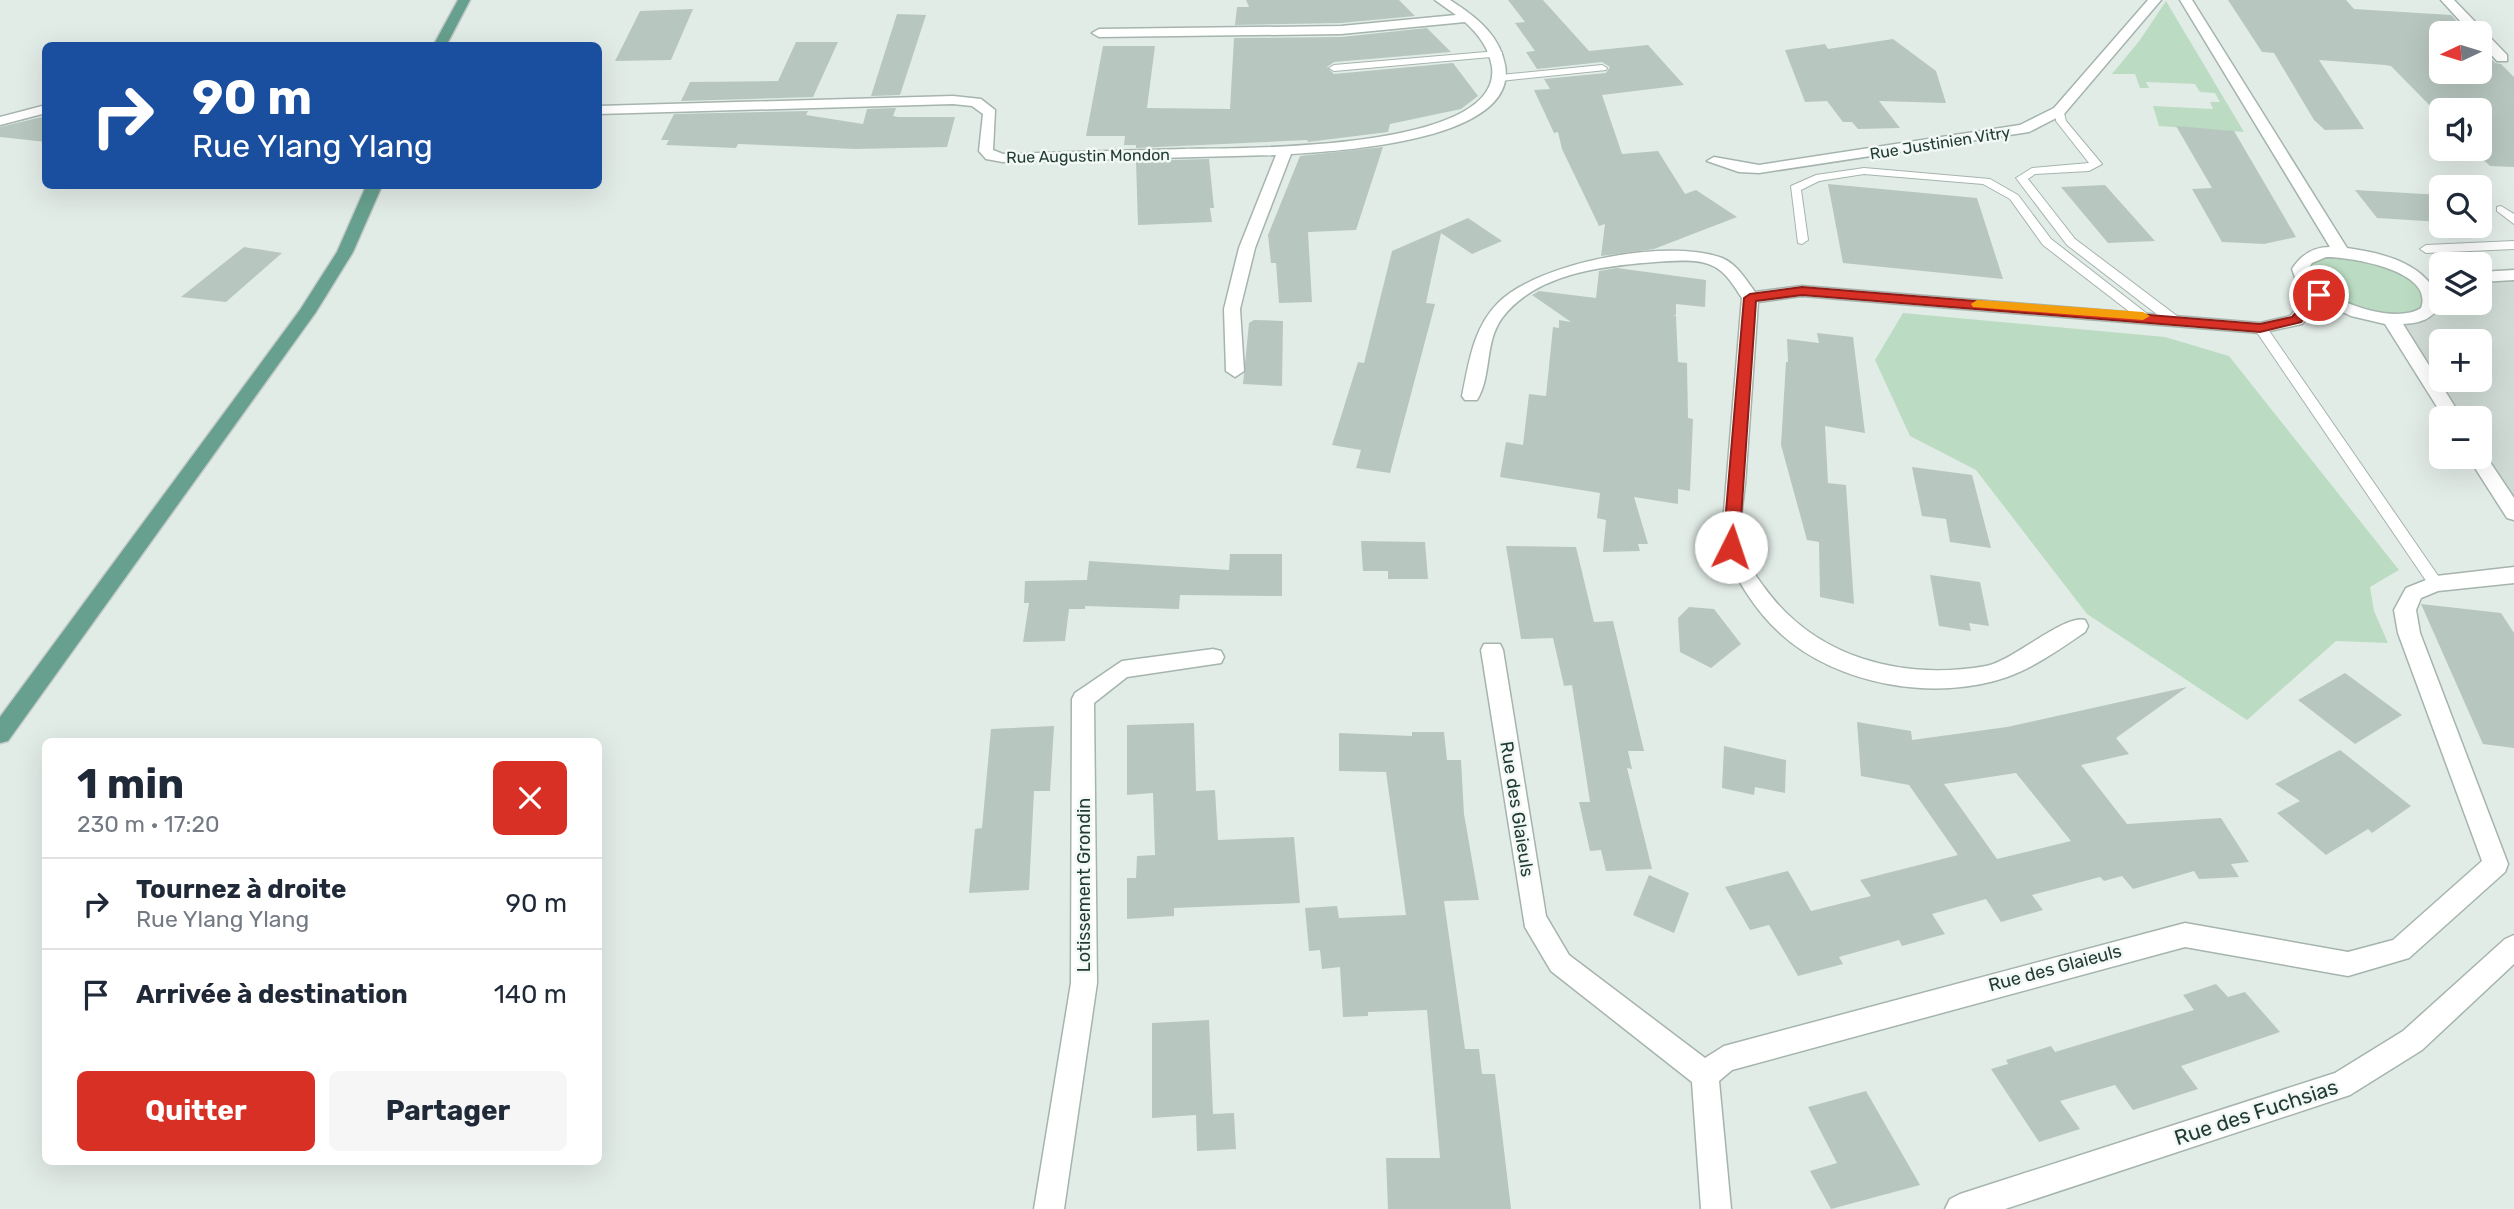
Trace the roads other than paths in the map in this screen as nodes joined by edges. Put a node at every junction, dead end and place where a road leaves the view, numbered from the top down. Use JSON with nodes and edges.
{"nodes":[{"id":1,"x":464,"y":0,"type":"edge"},
{"id":2,"x":1441,"y":0,"type":"edge"},
{"id":3,"x":2155,"y":0,"type":"edge"},
{"id":4,"x":2186,"y":0,"type":"edge"},
{"id":5,"x":2447,"y":0,"type":"edge"},
{"id":6,"x":1468,"y":18,"type":"junction"},
{"id":7,"x":2467,"y":21,"type":"edge"},
{"id":8,"x":1099,"y":33,"type":"dead end"},
{"id":9,"x":441,"y":42,"type":"edge"},
{"id":10,"x":2492,"y":48,"type":"edge"},
{"id":11,"x":1498,"y":54,"type":"junction"},
{"id":12,"x":2502,"y":58,"type":"dead end"},
{"id":13,"x":1334,"y":68,"type":"dead end"},
{"id":14,"x":1602,"y":68,"type":"dead end"},
{"id":15,"x":1500,"y":78,"type":"junction"},
{"id":16,"x":42,"y":110,"type":"edge"},
{"id":17,"x":602,"y":110,"type":"edge"},
{"id":18,"x":2059,"y":111,"type":"junction"},
{"id":19,"x":0,"y":121,"type":"edge"},
{"id":20,"x":1285,"y":150,"type":"junction"},
{"id":21,"x":1714,"y":162,"type":"dead end"},
{"id":22,"x":373,"y":189,"type":"edge"},
{"id":23,"x":2501,"y":209,"type":"dead end"},
{"id":24,"x":2514,"y":220,"type":"edge"},
{"id":25,"x":1802,"y":240,"type":"dead end"},
{"id":26,"x":2514,"y":244,"type":"edge"},
{"id":27,"x":2426,"y":249,"type":"dead end"},
{"id":28,"x":2341,"y":252,"type":"junction"},
{"id":29,"x":2514,"y":275,"type":"edge"},
{"id":30,"x":2492,"y":276,"type":"edge"},
{"id":31,"x":2418,"y":280,"type":"junction"},
{"id":32,"x":2429,"y":280,"type":"edge"},
{"id":33,"x":2319,"y":295,"type":"junction"},
{"id":34,"x":1750,"y":298,"type":"junction"},
{"id":35,"x":2144,"y":316,"type":"junction"},
{"id":36,"x":2172,"y":319,"type":"junction"},
{"id":37,"x":2392,"y":320,"type":"junction"},
{"id":38,"x":2260,"y":328,"type":"junction"},
{"id":39,"x":1235,"y":372,"type":"dead end"},
{"id":40,"x":1471,"y":396,"type":"dead end"},
{"id":41,"x":2444,"y":406,"type":"edge"},
{"id":42,"x":2485,"y":469,"type":"edge"},
{"id":43,"x":2514,"y":513,"type":"edge"},
{"id":44,"x":2514,"y":575,"type":"edge"},
{"id":45,"x":2436,"y":584,"type":"junction"},
{"id":46,"x":2077,"y":626,"type":"dead end"},
{"id":47,"x":1492,"y":650,"type":"dead end"},
{"id":48,"x":1213,"y":657,"type":"dead end"},
{"id":49,"x":0,"y":734,"type":"edge"},
{"id":50,"x":2505,"y":868,"type":"edge"},
{"id":51,"x":2514,"y":947,"type":"edge"},
{"id":52,"x":1705,"y":1075,"type":"junction"},
{"id":53,"x":1049,"y":1209,"type":"edge"},
{"id":54,"x":1716,"y":1209,"type":"edge"},
{"id":55,"x":1960,"y":1209,"type":"edge"}],
"edges":[{"from":1,"to":9,"type":"main road"},
{"from":2,"to":6,"type":"street"},
{"from":3,"to":18,"type":"street","name":"Rue Justinien Vitry"},
{"from":4,"to":28,"type":"street"},
{"from":5,"to":7,"type":"street"},
{"from":6,"to":8,"type":"street"},
{"from":6,"to":11,"type":"street"},
{"from":10,"to":12,"type":"street"},
{"from":11,"to":13,"type":"lane"},
{"from":11,"to":15,"type":"street"},
{"from":14,"to":15,"type":"lane"},
{"from":15,"to":20,"type":"street","name":"Rue Augustin Mondon"},
{"from":16,"to":19,"type":"street"},
{"from":17,"to":20,"type":"street","name":"Rue Augustin Mondon"},
{"from":18,"to":21,"type":"street","name":"Rue Justinien Vitry"},
{"from":18,"to":36,"type":"lane"},
{"from":20,"to":39,"type":"street"},
{"from":22,"to":49,"type":"main road"},
{"from":23,"to":24,"type":"lane"},
{"from":25,"to":35,"type":"lane"},
{"from":26,"to":27,"type":"lane"},
{"from":28,"to":31,"type":"street"},
{"from":28,"to":33,"type":"street"},
{"from":29,"to":30,"type":"street"},
{"from":31,"to":32,"type":"street"},
{"from":31,"to":37,"type":"street"},
{"from":33,"to":37,"type":"street"},
{"from":33,"to":38,"type":"street"},
{"from":34,"to":35,"type":"street"},
{"from":34,"to":40,"type":"street"},
{"from":34,"to":46,"type":"street"},
{"from":35,"to":36,"type":"street"},
{"from":36,"to":38,"type":"street"},
{"from":37,"to":41,"type":"street"},
{"from":38,"to":45,"type":"lane"},
{"from":42,"to":43,"type":"street"},
{"from":44,"to":45,"type":"street","name":"Rue des Glaieuls"},
{"from":45,"to":50,"type":"street","name":"Rue des Glaieuls"},
{"from":47,"to":52,"type":"street","name":"Rue des Glaieuls"},
{"from":48,"to":53,"type":"street","name":"Lotissement Grondin"},
{"from":50,"to":52,"type":"street","name":"Rue des Glaieuls"},
{"from":51,"to":55,"type":"street","name":"Rue des Fuchsias"},
{"from":52,"to":54,"type":"street"}]}
